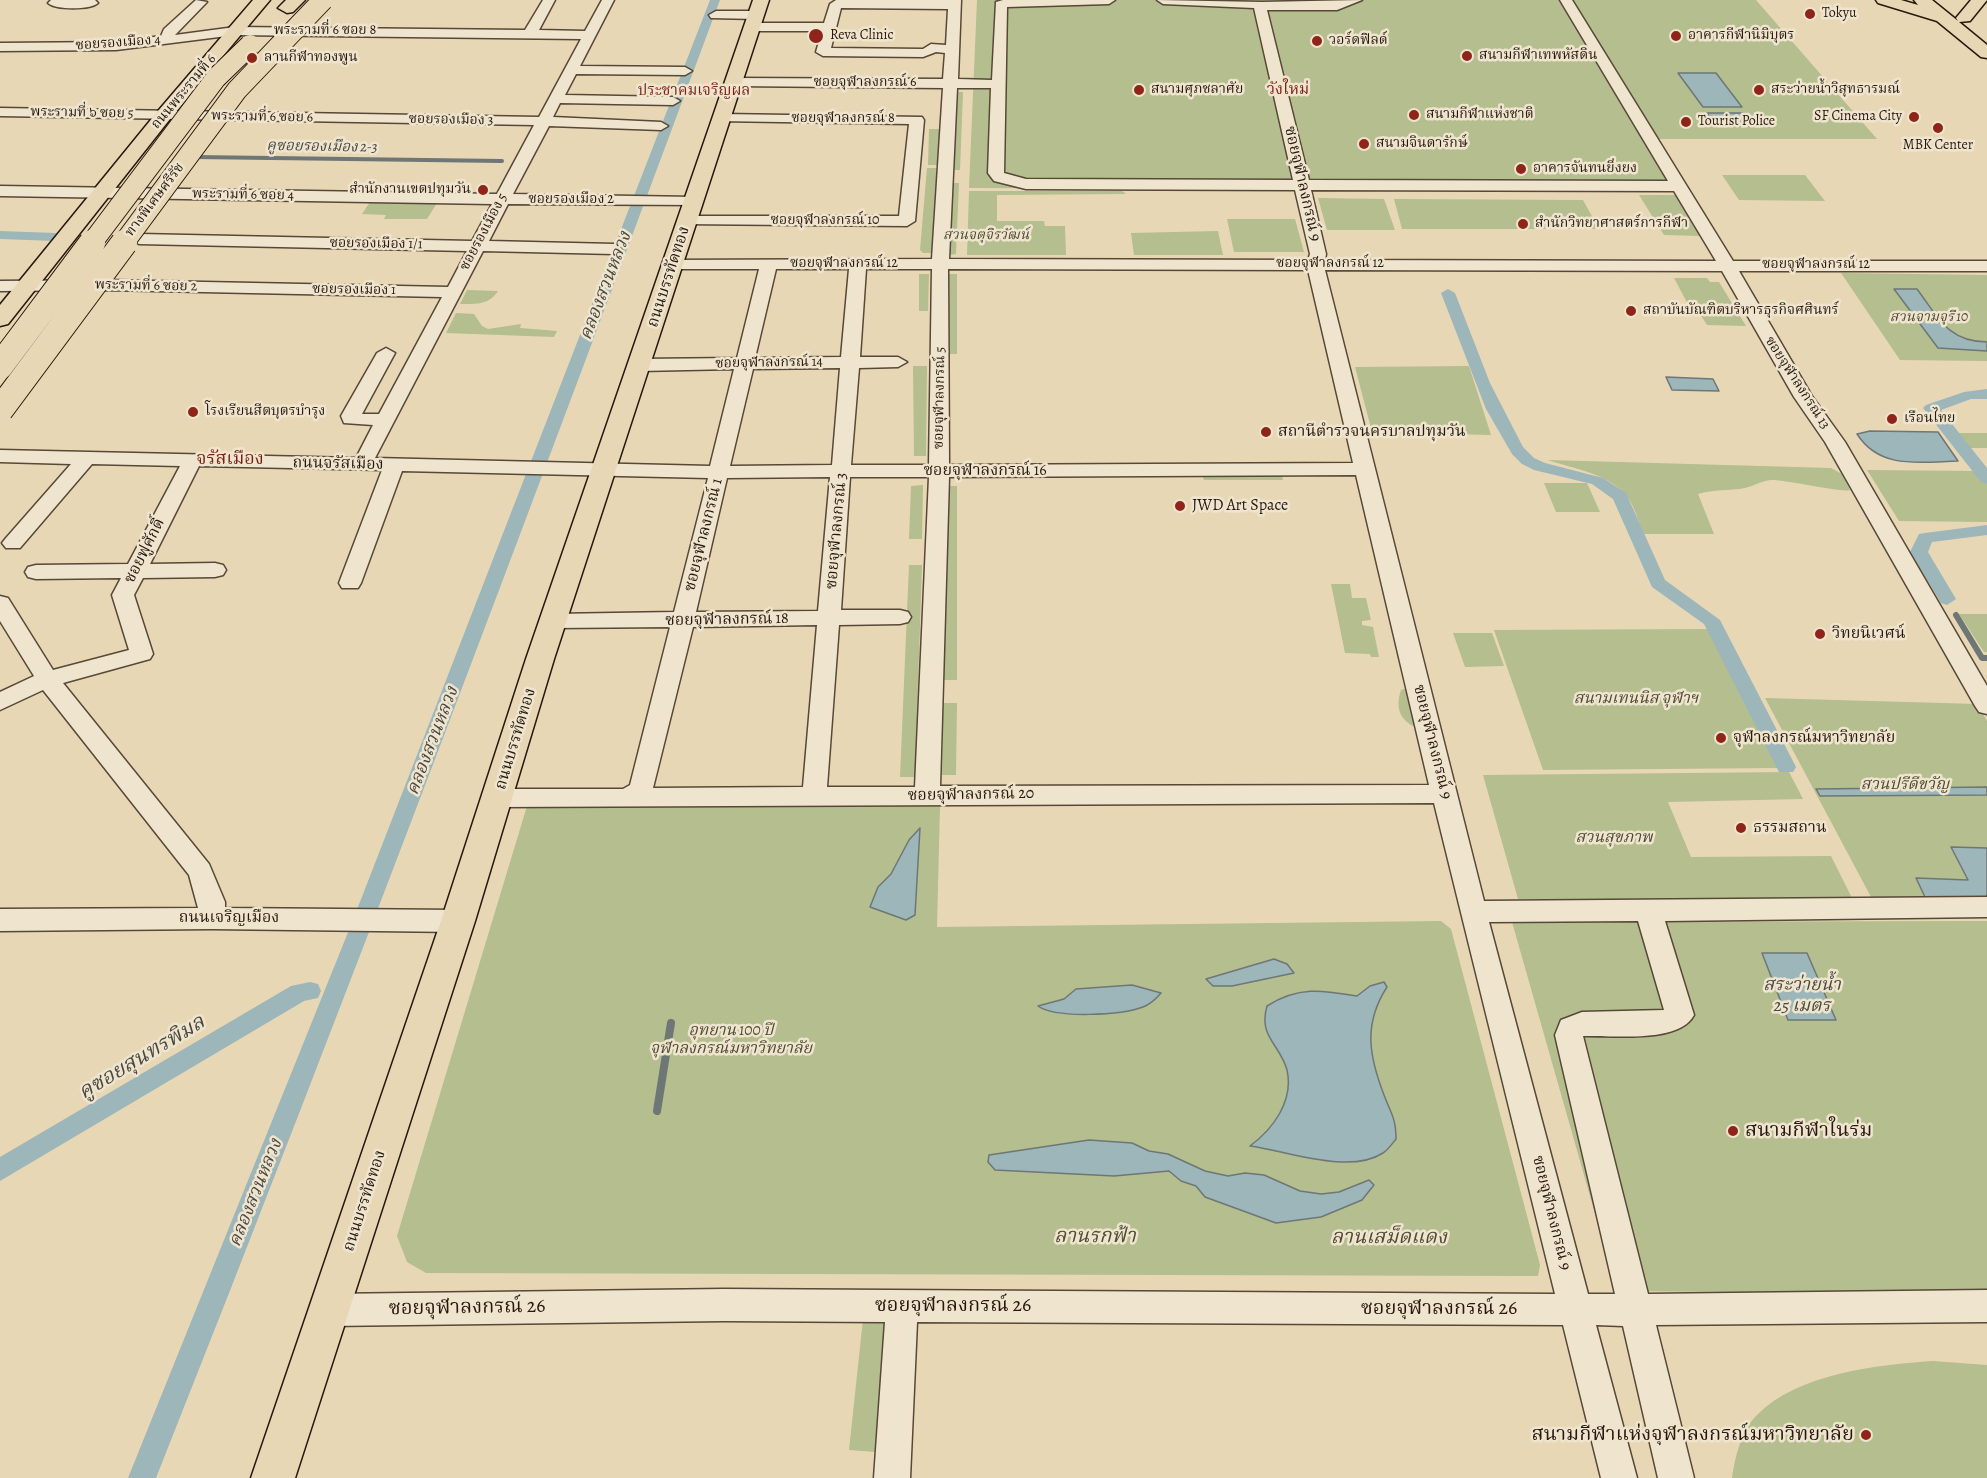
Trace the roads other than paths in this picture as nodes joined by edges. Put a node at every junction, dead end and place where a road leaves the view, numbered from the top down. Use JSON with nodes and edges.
{"nodes":[{"id":1,"x":262,"y":0,"type":"edge"},
{"id":2,"x":323,"y":0,"type":"edge"},
{"id":3,"x":549,"y":0,"type":"edge"},
{"id":4,"x":608,"y":0,"type":"edge"},
{"id":5,"x":1109,"y":0,"type":"edge"},
{"id":6,"x":1163,"y":0,"type":"edge"},
{"id":7,"x":1356,"y":0,"type":"edge"},
{"id":8,"x":1566,"y":0,"type":"edge"},
{"id":9,"x":1884,"y":0,"type":"edge"},
{"id":10,"x":1980,"y":0,"type":"edge"},
{"id":11,"x":1923,"y":1,"type":"edge"},
{"id":12,"x":201,"y":2,"type":"dead end"},
{"id":13,"x":54,"y":3,"type":"dead end"},
{"id":14,"x":92,"y":3,"type":"dead end"},
{"id":15,"x":293,"y":3,"type":"edge"},
{"id":16,"x":955,"y":3,"type":"edge"},
{"id":17,"x":1260,"y":6,"type":"junction"},
{"id":18,"x":1943,"y":6,"type":"edge"},
{"id":19,"x":757,"y":14,"type":"edge"},
{"id":20,"x":716,"y":15,"type":"dead end"},
{"id":21,"x":1964,"y":18,"type":"junction"},
{"id":22,"x":830,"y":27,"type":"junction"},
{"id":23,"x":235,"y":31,"type":"junction"},
{"id":24,"x":530,"y":34,"type":"junction"},
{"id":25,"x":588,"y":34,"type":"junction"},
{"id":26,"x":1987,"y":38,"type":"edge"},
{"id":27,"x":167,"y":40,"type":"junction"},
{"id":28,"x":0,"y":47,"type":"edge"},
{"id":29,"x":951,"y":49,"type":"junction"},
{"id":30,"x":1987,"y":53,"type":"edge"},
{"id":31,"x":569,"y":70,"type":"junction"},
{"id":32,"x":685,"y":71,"type":"dead end"},
{"id":33,"x":734,"y":82,"type":"junction"},
{"id":34,"x":949,"y":84,"type":"junction"},
{"id":35,"x":997,"y":84,"type":"junction"},
{"id":36,"x":554,"y":99,"type":"junction"},
{"id":37,"x":673,"y":101,"type":"dead end"},
{"id":38,"x":0,"y":112,"type":"edge"},
{"id":39,"x":164,"y":115,"type":"junction"},
{"id":40,"x":360,"y":118,"type":"joint"},
{"id":41,"x":722,"y":118,"type":"junction"},
{"id":42,"x":542,"y":122,"type":"junction"},
{"id":43,"x":661,"y":126,"type":"dead end"},
{"id":44,"x":929,"y":167,"type":"junction"},
{"id":45,"x":1303,"y":185,"type":"junction"},
{"id":46,"x":1681,"y":186,"type":"junction"},
{"id":47,"x":106,"y":190,"type":"junction"},
{"id":48,"x":0,"y":191,"type":"edge"},
{"id":49,"x":305,"y":196,"type":"joint"},
{"id":50,"x":501,"y":200,"type":"junction"},
{"id":51,"x":691,"y":211,"type":"junction"},
{"id":52,"x":139,"y":239,"type":"dead end"},
{"id":53,"x":477,"y":246,"type":"junction"},
{"id":54,"x":614,"y":249,"type":"dead end"},
{"id":55,"x":674,"y":264,"type":"junction"},
{"id":56,"x":769,"y":264,"type":"junction"},
{"id":57,"x":1314,"y":264,"type":"junction"},
{"id":58,"x":858,"y":265,"type":"junction"},
{"id":59,"x":940,"y":265,"type":"junction"},
{"id":60,"x":1727,"y":265,"type":"junction"},
{"id":61,"x":1987,"y":266,"type":"edge"},
{"id":62,"x":0,"y":286,"type":"edge"},
{"id":63,"x":32,"y":286,"type":"junction"},
{"id":64,"x":255,"y":288,"type":"joint"},
{"id":65,"x":452,"y":292,"type":"junction"},
{"id":66,"x":1,"y":320,"type":"edge"},
{"id":67,"x":386,"y":353,"type":"dead end"},
{"id":68,"x":852,"y":362,"type":"junction"},
{"id":69,"x":898,"y":362,"type":"dead end"},
{"id":70,"x":746,"y":363,"type":"junction"},
{"id":71,"x":640,"y":365,"type":"junction"},
{"id":72,"x":0,"y":366,"type":"edge"},
{"id":73,"x":0,"y":410,"type":"edge"},
{"id":74,"x":385,"y":420,"type":"junction"},
{"id":75,"x":0,"y":456,"type":"edge"},
{"id":76,"x":86,"y":459,"type":"junction"},
{"id":77,"x":192,"y":461,"type":"junction"},
{"id":78,"x":362,"y":465,"type":"junction"},
{"id":79,"x":394,"y":466,"type":"junction"},
{"id":80,"x":1365,"y":469,"type":"junction"},
{"id":81,"x":605,"y":470,"type":"junction"},
{"id":82,"x":720,"y":472,"type":"junction"},
{"id":83,"x":842,"y":472,"type":"junction"},
{"id":84,"x":939,"y":472,"type":"junction"},
{"id":85,"x":13,"y":543,"type":"dead end"},
{"id":86,"x":136,"y":570,"type":"junction"},
{"id":87,"x":215,"y":570,"type":"dead end"},
{"id":88,"x":36,"y":572,"type":"dead end"},
{"id":89,"x":350,"y":583,"type":"dead end"},
{"id":90,"x":0,"y":603,"type":"edge"},
{"id":91,"x":900,"y":617,"type":"dead end"},
{"id":92,"x":829,"y":618,"type":"junction"},
{"id":93,"x":683,"y":620,"type":"junction"},
{"id":94,"x":554,"y":621,"type":"junction"},
{"id":95,"x":47,"y":679,"type":"junction"},
{"id":96,"x":0,"y":702,"type":"edge"},
{"id":97,"x":1987,"y":706,"type":"edge"},
{"id":98,"x":1445,"y":794,"type":"junction"},
{"id":99,"x":927,"y":795,"type":"junction"},
{"id":100,"x":497,"y":798,"type":"junction"},
{"id":101,"x":627,"y":798,"type":"junction"},
{"id":102,"x":814,"y":798,"type":"junction"},
{"id":103,"x":1987,"y":907,"type":"edge"},
{"id":104,"x":1648,"y":910,"type":"junction"},
{"id":105,"x":1474,"y":912,"type":"junction"},
{"id":106,"x":211,"y":918,"type":"junction"},
{"id":107,"x":0,"y":920,"type":"edge"},
{"id":108,"x":458,"y":921,"type":"junction"},
{"id":109,"x":902,"y":1305,"type":"junction"},
{"id":110,"x":1987,"y":1306,"type":"edge"},
{"id":111,"x":1576,"y":1309,"type":"junction"},
{"id":112,"x":329,"y":1310,"type":"junction"},
{"id":113,"x":1634,"y":1310,"type":"junction"},
{"id":114,"x":273,"y":1478,"type":"edge"},
{"id":115,"x":892,"y":1478,"type":"edge"},
{"id":116,"x":1619,"y":1478,"type":"edge"},
{"id":117,"x":1676,"y":1478,"type":"edge"}],
"edges":[{"from":1,"to":23,"type":"main road","name":"ถนนพระรามที่ 6"},
{"from":2,"to":73,"type":"highway","name":"ทางพิเศษศรีรัช","bridge":true},
{"from":3,"to":24,"type":"street"},
{"from":4,"to":25,"type":"street","name":"ซอยรองเมือง 5"},
{"from":5,"to":35,"type":"street"},
{"from":6,"to":17,"type":"street"},
{"from":7,"to":17,"type":"street"},
{"from":8,"to":46,"type":"street","name":"ซอยจุฬาลงกรณ์ 13"},
{"from":9,"to":18,"type":"main road"},
{"from":10,"to":21,"type":"main road"},
{"from":11,"to":18,"type":"main road"},
{"from":12,"to":27,"type":"street"},
{"from":13,"to":14,"type":"street"},
{"from":15,"to":72,"type":"highway","name":"ทางพิเศษศรีรัช","bridge":true},
{"from":16,"to":22,"type":"street"},
{"from":16,"to":29,"type":"street","name":"ซอยจุฬาลงกรณ์ 5"},
{"from":17,"to":45,"type":"street","name":"ซอยจุฬาลงกรณ์ 9"},
{"from":18,"to":21,"type":"main road"},
{"from":18,"to":30,"type":"main road"},
{"from":19,"to":20,"type":"street"},
{"from":19,"to":22,"type":"street"},
{"from":19,"to":33,"type":"main road","name":"ถนนบรรทัดทอง"},
{"from":21,"to":26,"type":"main road"},
{"from":22,"to":29,"type":"street"},
{"from":23,"to":24,"type":"street","name":"พระรามที่ 6 ซอย 8"},
{"from":23,"to":27,"type":"street","name":"ซอยรองเมือง 4"},
{"from":23,"to":39,"type":"main road","name":"ถนนพระรามที่ 6"},
{"from":24,"to":25,"type":"street"},
{"from":25,"to":31,"type":"street","name":"ซอยรองเมือง 5"},
{"from":27,"to":28,"type":"street","name":"ซอยรองเมือง 4"},
{"from":29,"to":34,"type":"street","name":"ซอยจุฬาลงกรณ์ 5"},
{"from":31,"to":32,"type":"street"},
{"from":31,"to":36,"type":"street","name":"ซอยรองเมือง 5"},
{"from":33,"to":34,"type":"street","name":"ซอยจุฬาลงกรณ์ 6"},
{"from":33,"to":41,"type":"main road","name":"ถนนบรรทัดทอง"},
{"from":34,"to":35,"type":"street","name":"ซอยจุฬาลงกรณ์ 6"},
{"from":34,"to":44,"type":"street","name":"ซอยจุฬาลงกรณ์ 5"},
{"from":35,"to":45,"type":"street"},
{"from":36,"to":37,"type":"street"},
{"from":36,"to":42,"type":"street","name":"ซอยรองเมือง 5"},
{"from":38,"to":39,"type":"street","name":"พระรามที่ ๖ ซอย 5"},
{"from":39,"to":40,"type":"street","name":"พระรามที่ 6 ซอย 6"},
{"from":39,"to":47,"type":"main road","name":"ถนนพระรามที่ 6"},
{"from":40,"to":42,"type":"street","name":"ซอยรองเมือง 3"},
{"from":41,"to":44,"type":"street","name":"ซอยจุฬาลงกรณ์ 8"},
{"from":41,"to":51,"type":"main road","name":"ถนนบรรทัดทอง"},
{"from":42,"to":43,"type":"street","name":"ซอยรองเมือง 3"},
{"from":42,"to":50,"type":"street","name":"ซอยรองเมือง 5"},
{"from":44,"to":51,"type":"street","name":"ซอยจุฬาลงกรณ์ 10"},
{"from":44,"to":59,"type":"street","name":"ซอยจุฬาลงกรณ์ 5"},
{"from":45,"to":46,"type":"street"},
{"from":45,"to":57,"type":"street","name":"ซอยจุฬาลงกรณ์ 9"},
{"from":46,"to":60,"type":"street","name":"ซอยจุฬาลงกรณ์ 13"},
{"from":47,"to":48,"type":"street","name":"พระรามที่ 6 ซอย 4"},
{"from":47,"to":49,"type":"street","name":"พระรามที่ 6 ซอย 4"},
{"from":47,"to":63,"type":"main road","name":"ถนนพระรามที่ 6"},
{"from":49,"to":50,"type":"street","name":"ซอยรองเมือง 2"},
{"from":50,"to":51,"type":"street","name":"ซอยรองเมือง 2"},
{"from":50,"to":53,"type":"street","name":"ซอยรองเมือง 5"},
{"from":51,"to":55,"type":"main road","name":"ถนนบรรทัดทอง"},
{"from":52,"to":53,"type":"street","name":"ซอยรองเมือง 1/1"},
{"from":53,"to":54,"type":"street","name":"ซอยรองเมือง 1/1"},
{"from":53,"to":65,"type":"street","name":"ซอยรองเมือง 5"},
{"from":55,"to":56,"type":"street","name":"ซอยจุฬาลงกรณ์ 12"},
{"from":55,"to":71,"type":"main road","name":"ถนนบรรทัดทอง"},
{"from":56,"to":58,"type":"street","name":"ซอยจุฬาลงกรณ์ 12"},
{"from":56,"to":70,"type":"street","name":"ซอยจุฬาลงกรณ์ 1"},
{"from":57,"to":59,"type":"street","name":"ซอยจุฬาลงกรณ์ 12"},
{"from":57,"to":60,"type":"street","name":"ซอยจุฬาลงกรณ์ 12"},
{"from":57,"to":80,"type":"street","name":"ซอยจุฬาลงกรณ์ 9"},
{"from":58,"to":59,"type":"street","name":"ซอยจุฬาลงกรณ์ 12"},
{"from":58,"to":68,"type":"street","name":"ซอยจุฬาลงกรณ์ 3"},
{"from":59,"to":84,"type":"street","name":"ซอยจุฬาลงกรณ์ 5"},
{"from":60,"to":61,"type":"street","name":"ซอยจุฬาลงกรณ์ 12"},
{"from":60,"to":97,"type":"street","name":"ซอยจุฬาลงกรณ์ 13"},
{"from":62,"to":63,"type":"street","name":"พระรามที่ 6 ซอย 2"},
{"from":63,"to":64,"type":"street","name":"พระรามที่ 6 ซอย 2"},
{"from":63,"to":66,"type":"main road","name":"ถนนพระรามที่ 6"},
{"from":64,"to":65,"type":"street","name":"ซอยรองเมือง 1"},
{"from":65,"to":74,"type":"street","name":"ซอยรองเมือง 5"},
{"from":67,"to":74,"type":"street"},
{"from":68,"to":69,"type":"street","name":"ซอยจุฬาลงกรณ์ 14"},
{"from":68,"to":70,"type":"street","name":"ซอยจุฬาลงกรณ์ 14"},
{"from":68,"to":83,"type":"street","name":"ซอยจุฬาลงกรณ์ 3"},
{"from":70,"to":71,"type":"street","name":"ซอยจุฬาลงกรณ์ 14"},
{"from":70,"to":82,"type":"street","name":"ซอยจุฬาลงกรณ์ 1"},
{"from":71,"to":81,"type":"main road","name":"ถนนบรรทัดทอง"},
{"from":74,"to":78,"type":"street","name":"ซอยรองเมือง 5"},
{"from":75,"to":76,"type":"street","name":"ถนนจรัสเมือง"},
{"from":76,"to":77,"type":"street","name":"ถนนจรัสเมือง"},
{"from":76,"to":85,"type":"street"},
{"from":77,"to":78,"type":"street","name":"ถนนจรัสเมือง"},
{"from":77,"to":86,"type":"street","name":"ซอยฟูศักดิ์"},
{"from":78,"to":79,"type":"street","name":"ถนนจรัสเมือง"},
{"from":79,"to":81,"type":"street","name":"ถนนจรัสเมือง"},
{"from":79,"to":89,"type":"street"},
{"from":80,"to":84,"type":"street","name":"ซอยจุฬาลงกรณ์ 16"},
{"from":80,"to":98,"type":"street","name":"ซอยจุฬาลงกรณ์ 9"},
{"from":81,"to":82,"type":"street","name":"ซอยจุฬาลงกรณ์ 16"},
{"from":81,"to":94,"type":"main road","name":"ถนนบรรทัดทอง"},
{"from":82,"to":83,"type":"street","name":"ซอยจุฬาลงกรณ์ 16"},
{"from":82,"to":93,"type":"street","name":"ซอยจุฬาลงกรณ์ 1"},
{"from":83,"to":84,"type":"street","name":"ซอยจุฬาลงกรณ์ 16"},
{"from":83,"to":92,"type":"street","name":"ซอยจุฬาลงกรณ์ 3"},
{"from":84,"to":99,"type":"street","name":"ซอยจุฬาลงกรณ์ 5"},
{"from":86,"to":87,"type":"street"},
{"from":86,"to":88,"type":"street"},
{"from":86,"to":95,"type":"street","name":"ซอยฟูศักดิ์"},
{"from":90,"to":95,"type":"street"},
{"from":91,"to":92,"type":"street","name":"ซอยจุฬาลงกรณ์ 18"},
{"from":92,"to":93,"type":"street","name":"ซอยจุฬาลงกรณ์ 18"},
{"from":92,"to":102,"type":"street","name":"ซอยจุฬาลงกรณ์ 3"},
{"from":93,"to":94,"type":"street","name":"ซอยจุฬาลงกรณ์ 18"},
{"from":93,"to":101,"type":"street","name":"ซอยจุฬาลงกรณ์ 1"},
{"from":94,"to":100,"type":"main road","name":"ถนนบรรทัดทอง"},
{"from":95,"to":96,"type":"street"},
{"from":95,"to":106,"type":"street"},
{"from":98,"to":99,"type":"street","name":"ซอยจุฬาลงกรณ์ 20"},
{"from":98,"to":105,"type":"street","name":"ซอยจุฬาลงกรณ์ 9"},
{"from":99,"to":102,"type":"street","name":"ซอยจุฬาลงกรณ์ 20"},
{"from":100,"to":101,"type":"street","name":"ซอยจุฬาลงกรณ์ 20"},
{"from":100,"to":108,"type":"main road","name":"ถนนบรรทัดทอง"},
{"from":101,"to":102,"type":"street","name":"ซอยจุฬาลงกรณ์ 20"},
{"from":103,"to":104,"type":"street"},
{"from":104,"to":105,"type":"street"},
{"from":104,"to":113,"type":"street"},
{"from":105,"to":111,"type":"street","name":"ซอยจุฬาลงกรณ์ 9"},
{"from":106,"to":107,"type":"street","name":"ถนนเจริญเมือง"},
{"from":106,"to":108,"type":"street","name":"ถนนเจริญเมือง"},
{"from":108,"to":112,"type":"main road","name":"ถนนบรรทัดทอง"},
{"from":109,"to":111,"type":"street","name":"ซอยจุฬาลงกรณ์ 26"},
{"from":109,"to":112,"type":"street","name":"ซอยจุฬาลงกรณ์ 26"},
{"from":109,"to":115,"type":"street"},
{"from":110,"to":113,"type":"street","name":"ซอยจุฬาลงกรณ์ 26"},
{"from":111,"to":113,"type":"street","name":"ซอยจุฬาลงกรณ์ 26"},
{"from":111,"to":116,"type":"street","name":"ซอยจุฬาลงกรณ์ 9"},
{"from":112,"to":114,"type":"main road","name":"ถนนบรรทัดทอง"},
{"from":113,"to":117,"type":"street"}]}
